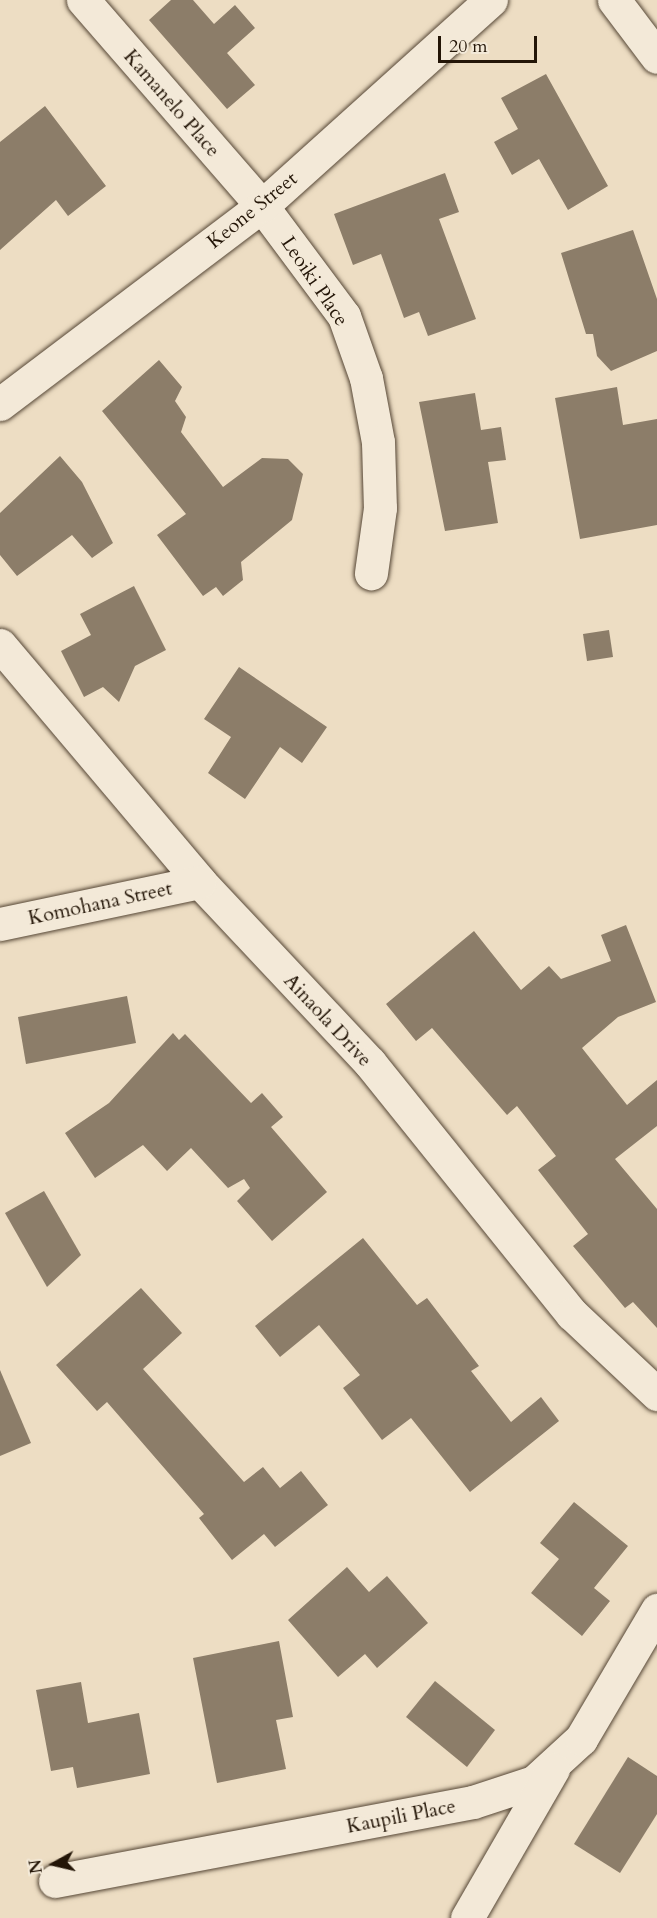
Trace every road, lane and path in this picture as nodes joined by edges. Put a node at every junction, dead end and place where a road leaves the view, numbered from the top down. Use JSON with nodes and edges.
{"nodes":[{"id":1,"x":83,"y":0,"type":"edge"},
{"id":2,"x":491,"y":0,"type":"edge"},
{"id":3,"x":614,"y":0,"type":"edge"},
{"id":4,"x":657,"y":57,"type":"edge"},
{"id":5,"x":262,"y":206,"type":"junction"},
{"id":6,"x":0,"y":404,"type":"edge"},
{"id":7,"x":371,"y":573,"type":"dead end"},
{"id":8,"x":0,"y":645,"type":"edge"},
{"id":9,"x":200,"y":882,"type":"junction"},
{"id":10,"x":0,"y":924,"type":"edge"},
{"id":11,"x":657,"y":1394,"type":"edge"},
{"id":12,"x":657,"y":1610,"type":"edge"},
{"id":13,"x":558,"y":1760,"type":"junction"},
{"id":14,"x":55,"y":1881,"type":"dead end"},
{"id":15,"x":467,"y":1918,"type":"edge"}],
"edges":[{"from":1,"to":5,"type":"street","name":"Kamanelo Place"},
{"from":2,"to":5,"type":"street","name":"Keone Street"},
{"from":3,"to":4,"type":"street"},
{"from":5,"to":6,"type":"street","name":"Keone Street"},
{"from":5,"to":7,"type":"street","name":"Leoiki Place"},
{"from":8,"to":9,"type":"street","name":"Ainaola Drive"},
{"from":9,"to":10,"type":"street","name":"Komohana Street"},
{"from":9,"to":11,"type":"street","name":"Ainaola Drive"},
{"from":12,"to":13,"type":"street","name":"Kaupili Place"},
{"from":13,"to":14,"type":"street","name":"Kaupili Place"},
{"from":13,"to":15,"type":"street"}]}
